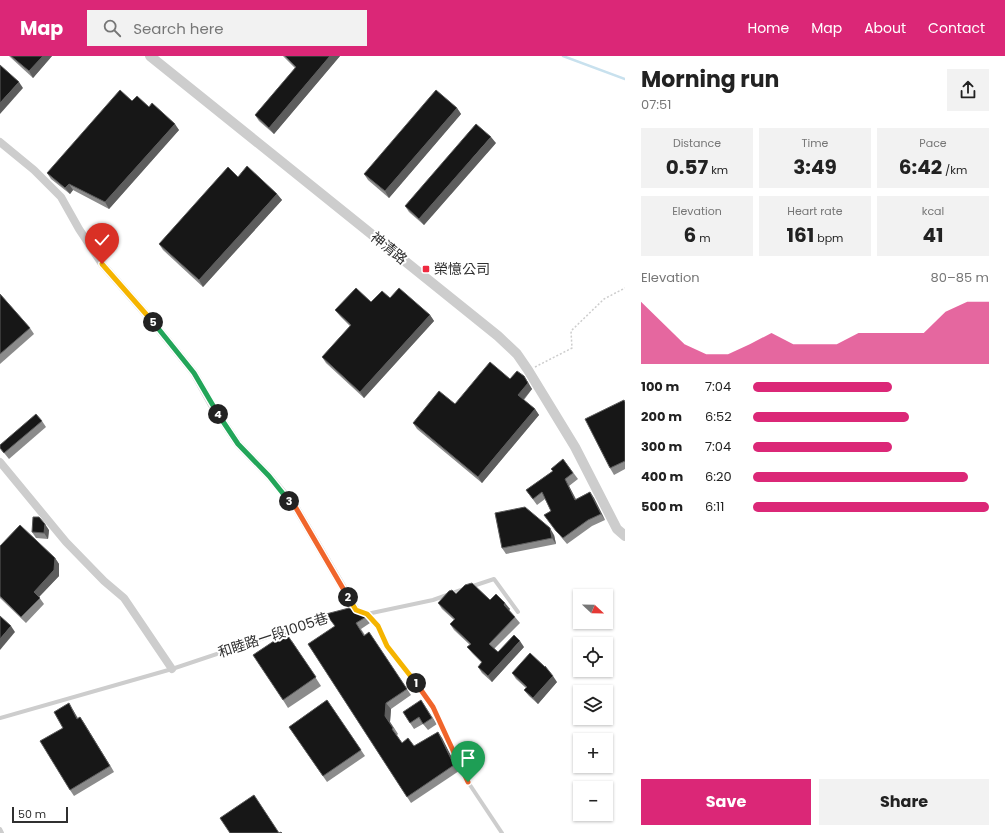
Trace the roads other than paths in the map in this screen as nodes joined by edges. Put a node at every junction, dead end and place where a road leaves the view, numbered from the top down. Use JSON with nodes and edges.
{"nodes":[{"id":1,"x":150,"y":56,"type":"edge"},
{"id":2,"x":0,"y":142,"type":"edge"},
{"id":3,"x":0,"y":462,"type":"edge"},
{"id":4,"x":625,"y":536,"type":"edge"},
{"id":5,"x":353,"y":610,"type":"joint"},
{"id":6,"x":518,"y":612,"type":"dead end"},
{"id":7,"x":367,"y":614,"type":"junction"},
{"id":8,"x":335,"y":615,"type":"edge"},
{"id":9,"x":172,"y":669,"type":"junction"},
{"id":10,"x":0,"y":718,"type":"edge"},
{"id":11,"x":0,"y":829,"type":"edge"},
{"id":12,"x":2,"y":833,"type":"edge"},
{"id":13,"x":502,"y":833,"type":"edge"}],
"edges":[{"from":1,"to":4,"type":"street","name":"神清路"},
{"from":2,"to":5,"type":"street"},
{"from":3,"to":9,"type":"street"},
{"from":5,"to":7,"type":"lane"},
{"from":6,"to":7,"type":"lane"},
{"from":7,"to":13,"type":"lane"},
{"from":8,"to":9,"type":"lane","name":"和睦路一段1005巷"},
{"from":9,"to":10,"type":"lane","name":"和睦路一段1005巷"},
{"from":11,"to":12,"type":"lane"}]}
